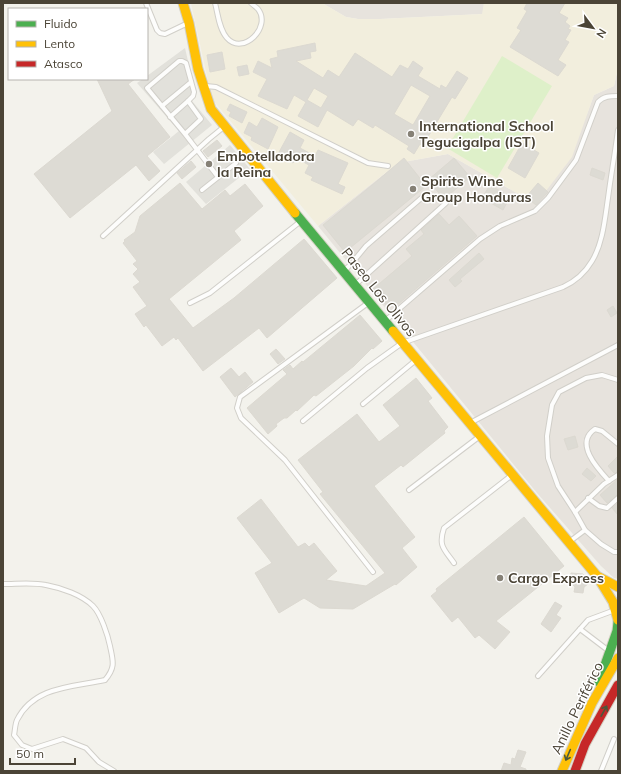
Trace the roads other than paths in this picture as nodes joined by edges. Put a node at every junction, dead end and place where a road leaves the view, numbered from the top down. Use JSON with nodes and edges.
{"nodes":[{"id":1,"x":146,"y":3,"type":"edge"},
{"id":2,"x":183,"y":3,"type":"edge"},
{"id":3,"x":215,"y":3,"type":"edge"},
{"id":4,"x":251,"y":3,"type":"edge"},
{"id":5,"x":189,"y":23,"type":"junction"},
{"id":6,"x":191,"y":82,"type":"junction"},
{"id":7,"x":203,"y":86,"type":"junction"},
{"id":8,"x":618,"y":96,"type":"edge"},
{"id":9,"x":188,"y":101,"type":"junction"},
{"id":10,"x":162,"y":106,"type":"junction"},
{"id":11,"x":170,"y":117,"type":"junction"},
{"id":12,"x":225,"y":126,"type":"junction"},
{"id":13,"x":618,"y":130,"type":"edge"},
{"id":14,"x":185,"y":134,"type":"junction"},
{"id":15,"x":197,"y":150,"type":"junction"},
{"id":16,"x":236,"y":163,"type":"dead end"},
{"id":17,"x":388,"y":166,"type":"dead end"},
{"id":18,"x":218,"y":176,"type":"junction"},
{"id":19,"x":202,"y":190,"type":"dead end"},
{"id":20,"x":426,"y":194,"type":"dead end"},
{"id":21,"x":446,"y":203,"type":"dead end"},
{"id":22,"x":301,"y":221,"type":"junction"},
{"id":23,"x":103,"y":236,"type":"dead end"},
{"id":24,"x":344,"y":271,"type":"junction"},
{"id":25,"x":354,"y":285,"type":"junction"},
{"id":26,"x":368,"y":302,"type":"junction"},
{"id":27,"x":190,"y":303,"type":"dead end"},
{"id":28,"x":384,"y":321,"type":"junction"},
{"id":29,"x":402,"y":343,"type":"junction"},
{"id":30,"x":618,"y":345,"type":"edge"},
{"id":31,"x":416,"y":360,"type":"junction"},
{"id":32,"x":618,"y":380,"type":"edge"},
{"id":33,"x":363,"y":404,"type":"dead end"},
{"id":34,"x":303,"y":420,"type":"dead end"},
{"id":35,"x":470,"y":423,"type":"junction"},
{"id":36,"x":480,"y":436,"type":"junction"},
{"id":37,"x":618,"y":444,"type":"edge"},
{"id":38,"x":513,"y":475,"type":"junction"},
{"id":39,"x":618,"y":475,"type":"edge"},
{"id":40,"x":609,"y":481,"type":"junction"},
{"id":41,"x":409,"y":490,"type":"dead end"},
{"id":42,"x":588,"y":498,"type":"junction"},
{"id":43,"x":618,"y":498,"type":"edge"},
{"id":44,"x":575,"y":512,"type":"junction"},
{"id":45,"x":585,"y":530,"type":"junction"},
{"id":46,"x":569,"y":542,"type":"junction"},
{"id":47,"x":618,"y":552,"type":"edge"},
{"id":48,"x":454,"y":563,"type":"dead end"},
{"id":49,"x":373,"y":572,"type":"dead end"},
{"id":50,"x":597,"y":576,"type":"junction"},
{"id":51,"x":3,"y":584,"type":"edge"},
{"id":52,"x":618,"y":587,"type":"edge"},
{"id":53,"x":618,"y":609,"type":"edge"},
{"id":54,"x":618,"y":621,"type":"edge"},
{"id":55,"x":580,"y":629,"type":"junction"},
{"id":56,"x":609,"y":651,"type":"junction"},
{"id":57,"x":618,"y":658,"type":"edge"},
{"id":58,"x":538,"y":676,"type":"dead end"},
{"id":59,"x":618,"y":685,"type":"edge"},
{"id":60,"x":592,"y":703,"type":"junction"},
{"id":61,"x":614,"y":739,"type":"dead end"},
{"id":62,"x":114,"y":771,"type":"edge"},
{"id":63,"x":562,"y":771,"type":"edge"},
{"id":64,"x":575,"y":771,"type":"edge"},
{"id":65,"x":601,"y":771,"type":"edge"}],
"edges":[{"from":1,"to":5,"type":"lane"},
{"from":2,"to":5,"type":"main road","name":"Paseo Los Olivos"},
{"from":3,"to":4,"type":"lane"},
{"from":5,"to":7,"type":"main road","name":"Paseo Los Olivos"},
{"from":6,"to":9,"type":"lane"},
{"from":6,"to":10,"type":"lane"},
{"from":6,"to":10,"type":"lane"},
{"from":7,"to":12,"type":"main road","name":"Paseo Los Olivos"},
{"from":7,"to":17,"type":"lane"},
{"from":8,"to":28,"type":"lane"},
{"from":9,"to":11,"type":"lane"},
{"from":9,"to":14,"type":"lane"},
{"from":10,"to":11,"type":"lane"},
{"from":11,"to":14,"type":"lane"},
{"from":12,"to":15,"type":"lane"},
{"from":12,"to":22,"type":"main road","name":"Paseo Los Olivos"},
{"from":13,"to":29,"type":"lane"},
{"from":14,"to":15,"type":"lane"},
{"from":15,"to":18,"type":"lane"},
{"from":15,"to":23,"type":"lane"},
{"from":16,"to":18,"type":"lane"},
{"from":18,"to":19,"type":"lane"},
{"from":20,"to":24,"type":"lane"},
{"from":21,"to":25,"type":"lane"},
{"from":22,"to":24,"type":"main road","name":"Paseo Los Olivos"},
{"from":22,"to":27,"type":"lane"},
{"from":24,"to":25,"type":"main road","name":"Paseo Los Olivos"},
{"from":25,"to":26,"type":"main road","name":"Paseo Los Olivos"},
{"from":26,"to":28,"type":"main road","name":"Paseo Los Olivos"},
{"from":26,"to":49,"type":"lane"},
{"from":28,"to":29,"type":"main road","name":"Paseo Los Olivos"},
{"from":29,"to":31,"type":"main road","name":"Paseo Los Olivos"},
{"from":29,"to":34,"type":"lane"},
{"from":30,"to":35,"type":"lane"},
{"from":31,"to":33,"type":"lane"},
{"from":31,"to":35,"type":"main road","name":"Paseo Los Olivos"},
{"from":32,"to":44,"type":"lane"},
{"from":35,"to":36,"type":"main road","name":"Paseo Los Olivos"},
{"from":36,"to":38,"type":"main road","name":"Paseo Los Olivos"},
{"from":36,"to":41,"type":"lane"},
{"from":37,"to":40,"type":"lane"},
{"from":38,"to":46,"type":"main road","name":"Paseo Los Olivos"},
{"from":38,"to":48,"type":"lane"},
{"from":39,"to":40,"type":"lane"},
{"from":40,"to":42,"type":"lane"},
{"from":42,"to":43,"type":"lane"},
{"from":42,"to":44,"type":"lane"},
{"from":44,"to":45,"type":"lane"},
{"from":45,"to":46,"type":"lane"},
{"from":45,"to":47,"type":"lane"},
{"from":46,"to":50,"type":"main road","name":"Paseo Los Olivos"},
{"from":50,"to":52,"type":"main road","name":"Paseo Los Olivos"},
{"from":50,"to":53,"type":"main road","name":"Paseo Los Olivos"},
{"from":51,"to":62,"type":"lane"},
{"from":53,"to":54,"type":"main road","name":"Paseo Los Olivos"},
{"from":53,"to":55,"type":"lane"},
{"from":54,"to":56,"type":"main road","name":"Paseo Los Olivos"},
{"from":55,"to":56,"type":"lane"},
{"from":55,"to":58,"type":"lane"},
{"from":56,"to":60,"type":"main road","name":"Paseo Los Olivos"},
{"from":57,"to":60,"type":"main road","name":"Anillo Periférico"},
{"from":64,"to":59,"type":"main road","name":"Anillo Periférico","one_way":true},
{"from":60,"to":63,"type":"main road","name":"Anillo Periférico","one_way":true},
{"from":61,"to":65,"type":"lane"}]}
